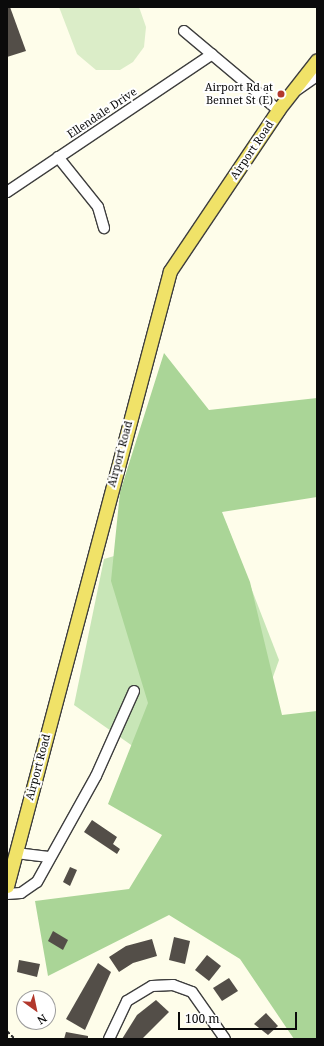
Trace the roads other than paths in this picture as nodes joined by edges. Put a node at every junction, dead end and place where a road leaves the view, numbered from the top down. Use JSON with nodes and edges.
{"nodes":[{"id":1,"x":184,"y":31,"type":"dead end"},
{"id":2,"x":212,"y":54,"type":"junction"},
{"id":3,"x":317,"y":60,"type":"edge"},
{"id":4,"x":317,"y":76,"type":"edge"},
{"id":5,"x":290,"y":95,"type":"junction"},
{"id":6,"x":278,"y":110,"type":"junction"},
{"id":7,"x":58,"y":157,"type":"junction"},
{"id":8,"x":7,"y":192,"type":"edge"},
{"id":9,"x":104,"y":228,"type":"dead end"},
{"id":10,"x":134,"y":691,"type":"dead end"},
{"id":11,"x":16,"y":853,"type":"junction"},
{"id":12,"x":49,"y":857,"type":"junction"},
{"id":13,"x":7,"y":886,"type":"edge"},
{"id":14,"x":7,"y":894,"type":"edge"},
{"id":15,"x":109,"y":1039,"type":"edge"},
{"id":16,"x":225,"y":1039,"type":"edge"}],
"edges":[{"from":1,"to":2,"type":"street"},
{"from":2,"to":6,"type":"street"},
{"from":2,"to":7,"type":"street","name":"Ellendale Drive"},
{"from":3,"to":5,"type":"main road","name":"Airport Road"},
{"from":4,"to":5,"type":"street"},
{"from":5,"to":6,"type":"main road","name":"Airport Road"},
{"from":6,"to":11,"type":"main road","name":"Airport Road"},
{"from":7,"to":8,"type":"street","name":"Ellendale Drive"},
{"from":7,"to":9,"type":"street"},
{"from":10,"to":12,"type":"street"},
{"from":11,"to":12,"type":"street"},
{"from":11,"to":13,"type":"main road","name":"Airport Road"},
{"from":12,"to":14,"type":"street"},
{"from":15,"to":16,"type":"street"}]}
